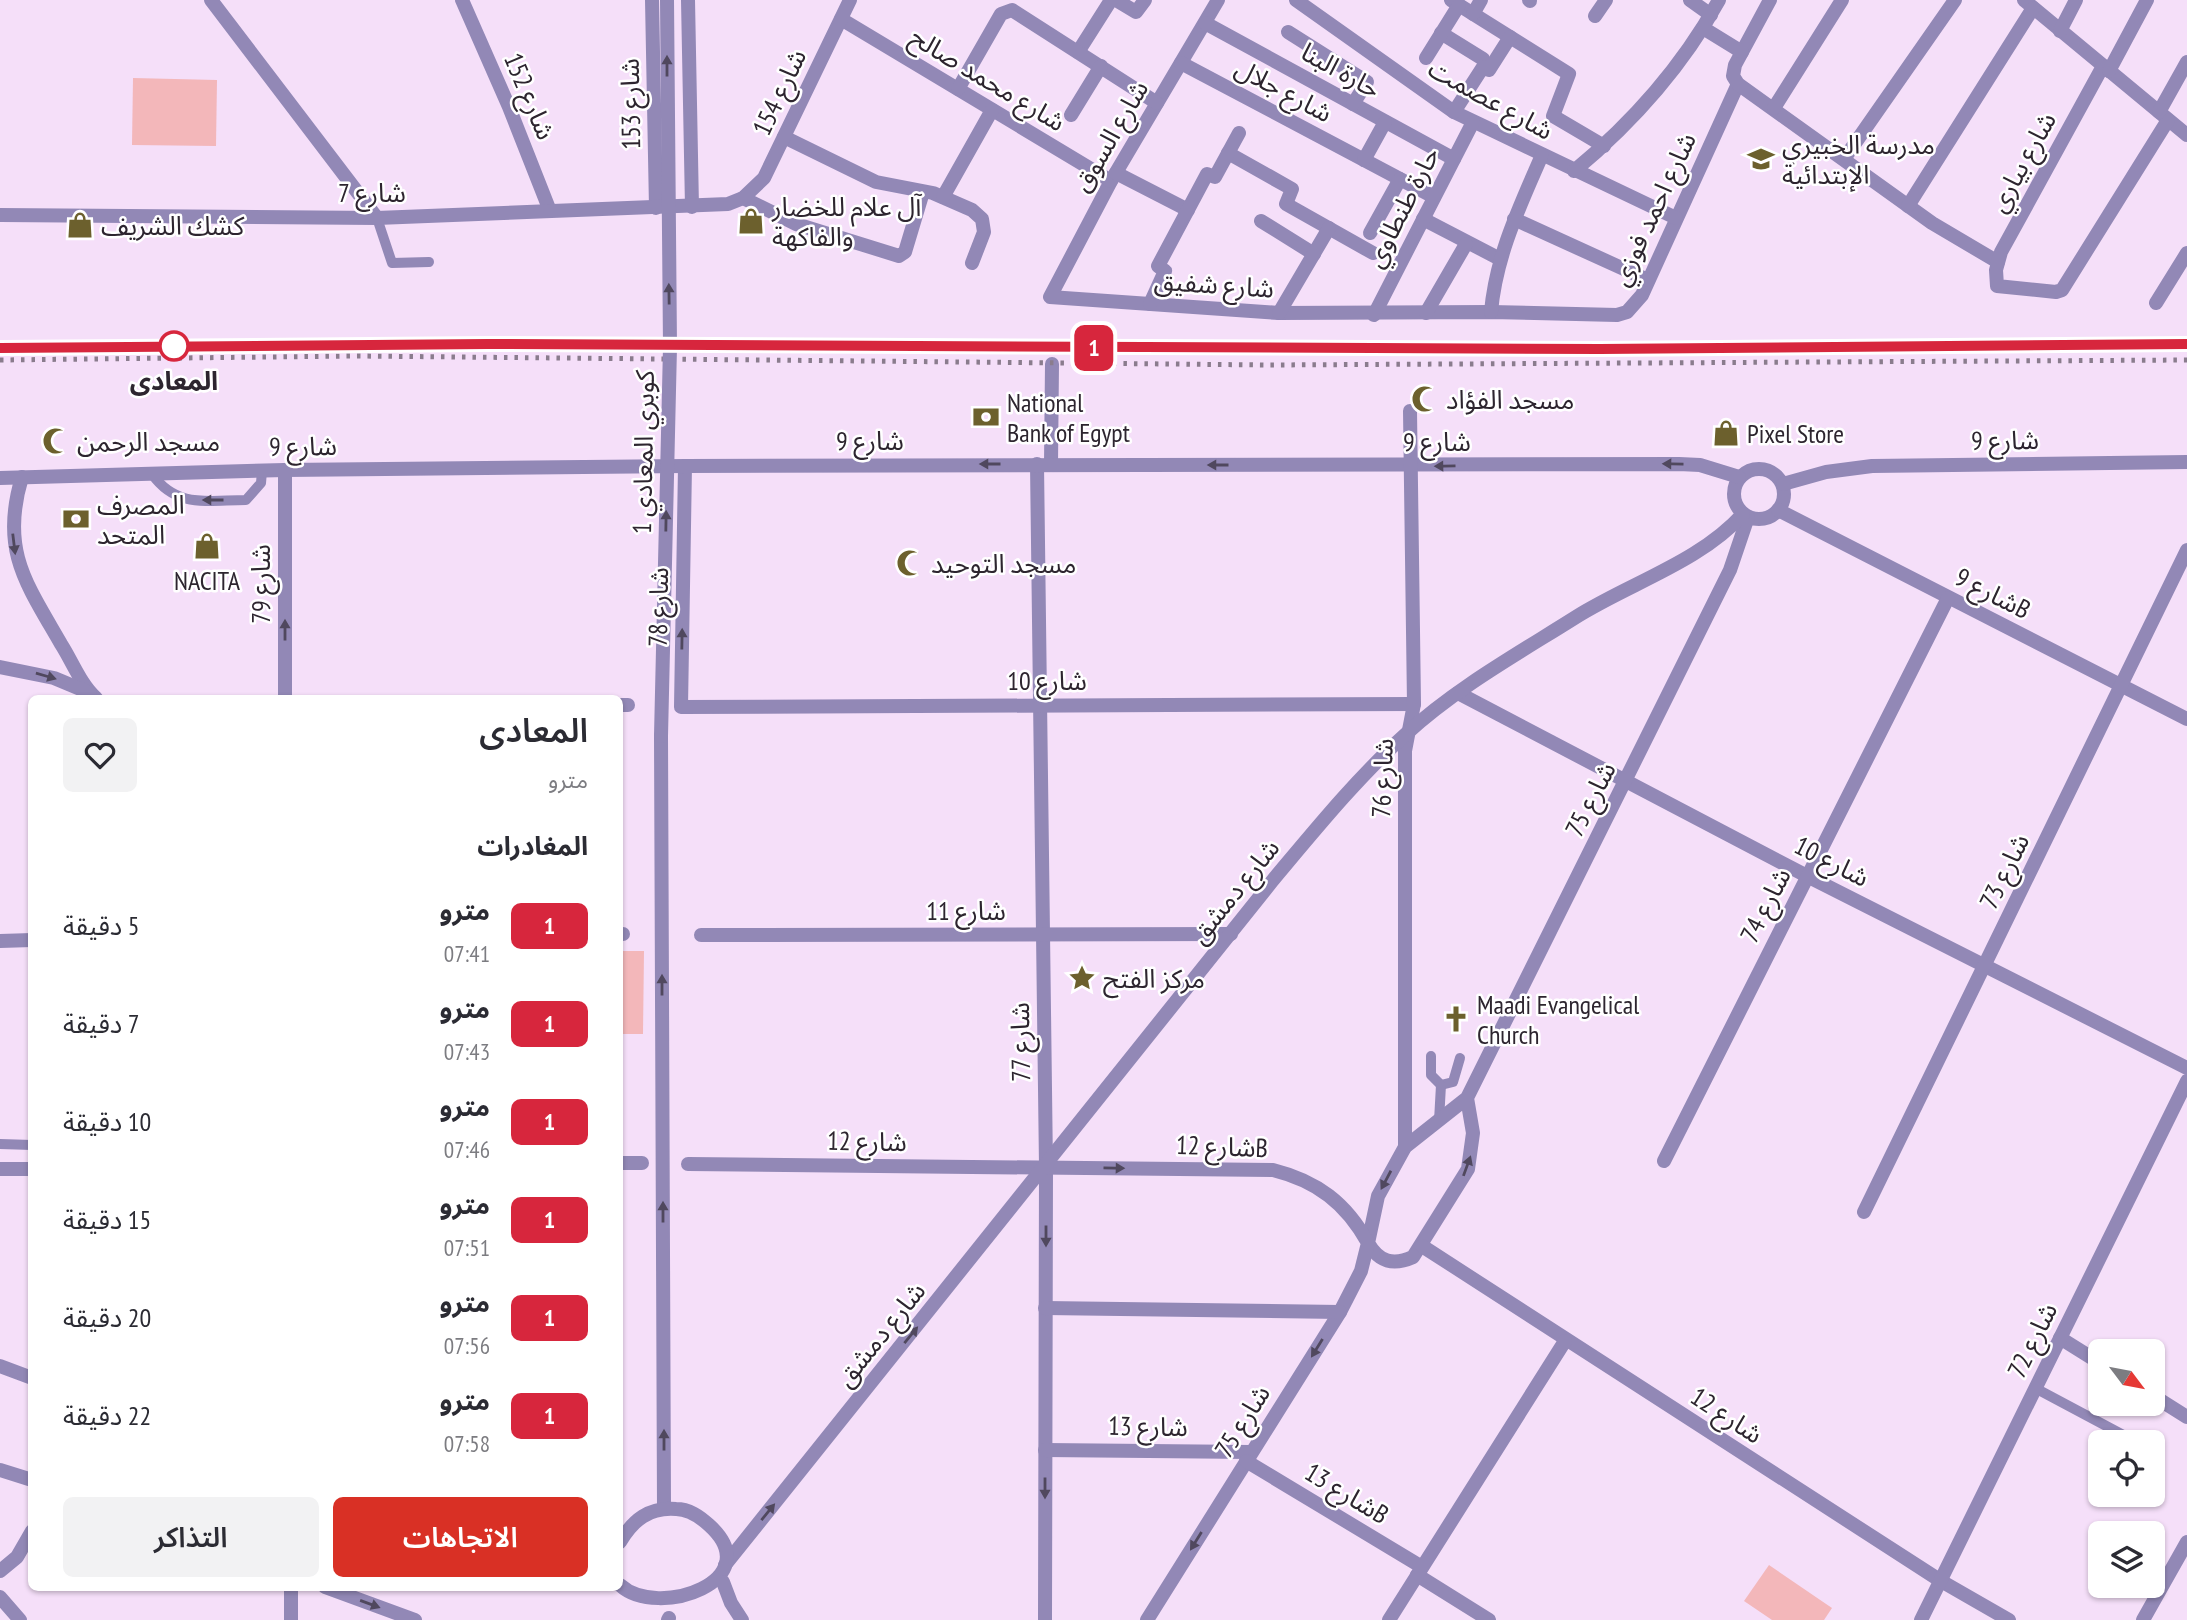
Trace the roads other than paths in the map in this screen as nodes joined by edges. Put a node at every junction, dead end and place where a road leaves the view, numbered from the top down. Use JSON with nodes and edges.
{"nodes":[{"id":1,"x":211,"y":0,"type":"edge"},
{"id":2,"x":462,"y":0,"type":"edge"},
{"id":3,"x":652,"y":0,"type":"edge"},
{"id":4,"x":667,"y":0,"type":"edge"},
{"id":5,"x":688,"y":0,"type":"edge"},
{"id":6,"x":850,"y":0,"type":"edge"},
{"id":7,"x":1114,"y":0,"type":"edge"},
{"id":8,"x":1145,"y":0,"type":"edge"},
{"id":9,"x":1296,"y":0,"type":"edge"},
{"id":10,"x":1481,"y":0,"type":"edge"},
{"id":11,"x":1606,"y":0,"type":"edge"},
{"id":12,"x":1690,"y":0,"type":"edge"},
{"id":13,"x":1719,"y":0,"type":"edge"},
{"id":14,"x":1770,"y":0,"type":"edge"},
{"id":15,"x":1842,"y":0,"type":"edge"},
{"id":16,"x":1955,"y":0,"type":"edge"},
{"id":17,"x":2076,"y":0,"type":"edge"},
{"id":18,"x":2147,"y":0,"type":"edge"},
{"id":19,"x":1214,"y":1,"type":"edge"},
{"id":20,"x":1455,"y":2,"type":"edge"},
{"id":21,"x":2029,"y":4,"type":"edge"},
{"id":22,"x":1473,"y":14,"type":"junction"},
{"id":23,"x":1711,"y":15,"type":"junction"},
{"id":24,"x":1595,"y":16,"type":"dead end"},
{"id":25,"x":841,"y":19,"type":"junction"},
{"id":26,"x":1205,"y":23,"type":"junction"},
{"id":27,"x":1703,"y":28,"type":"junction"},
{"id":28,"x":2060,"y":31,"type":"junction"},
{"id":29,"x":1288,"y":32,"type":"dead end"},
{"id":30,"x":1441,"y":33,"type":"junction"},
{"id":31,"x":1510,"y":37,"type":"junction"},
{"id":32,"x":1078,"y":52,"type":"junction"},
{"id":33,"x":1742,"y":52,"type":"junction"},
{"id":34,"x":1426,"y":58,"type":"dead end"},
{"id":35,"x":1483,"y":59,"type":"dead end"},
{"id":36,"x":2187,"y":62,"type":"edge"},
{"id":37,"x":1181,"y":63,"type":"junction"},
{"id":38,"x":1101,"y":66,"type":"junction"},
{"id":39,"x":2106,"y":68,"type":"junction"},
{"id":40,"x":1738,"y":84,"type":"junction"},
{"id":41,"x":958,"y":89,"type":"junction"},
{"id":42,"x":1157,"y":103,"type":"junction"},
{"id":43,"x":1353,"y":104,"type":"junction"},
{"id":44,"x":1774,"y":108,"type":"junction"},
{"id":45,"x":992,"y":110,"type":"junction"},
{"id":46,"x":1454,"y":111,"type":"junction"},
{"id":47,"x":1071,"y":115,"type":"dead end"},
{"id":48,"x":2163,"y":116,"type":"junction"},
{"id":49,"x":1385,"y":122,"type":"junction"},
{"id":50,"x":1473,"y":122,"type":"junction"},
{"id":51,"x":1240,"y":133,"type":"dead end"},
{"id":52,"x":2187,"y":135,"type":"edge"},
{"id":53,"x":784,"y":137,"type":"junction"},
{"id":54,"x":1604,"y":146,"type":"junction"},
{"id":55,"x":1228,"y":153,"type":"junction"},
{"id":56,"x":1542,"y":155,"type":"junction"},
{"id":57,"x":1454,"y":159,"type":"junction"},
{"id":58,"x":1844,"y":159,"type":"junction"},
{"id":59,"x":1364,"y":160,"type":"junction"},
{"id":60,"x":1574,"y":171,"type":"junction"},
{"id":61,"x":1113,"y":177,"type":"junction"},
{"id":62,"x":1400,"y":179,"type":"junction"},
{"id":63,"x":923,"y":192,"type":"junction"},
{"id":64,"x":943,"y":197,"type":"junction"},
{"id":65,"x":743,"y":198,"type":"junction"},
{"id":66,"x":1434,"y":198,"type":"junction"},
{"id":67,"x":1908,"y":206,"type":"junction"},
{"id":68,"x":692,"y":207,"type":"junction"},
{"id":69,"x":656,"y":208,"type":"junction"},
{"id":70,"x":1188,"y":210,"type":"junction"},
{"id":71,"x":550,"y":211,"type":"junction"},
{"id":72,"x":0,"y":215,"type":"edge"},
{"id":73,"x":377,"y":218,"type":"junction"},
{"id":74,"x":1676,"y":218,"type":"junction"},
{"id":75,"x":1423,"y":219,"type":"junction"},
{"id":76,"x":1514,"y":219,"type":"junction"},
{"id":77,"x":1261,"y":221,"type":"dead end"},
{"id":78,"x":1329,"y":228,"type":"junction"},
{"id":79,"x":1370,"y":233,"type":"dead end"},
{"id":80,"x":1466,"y":244,"type":"junction"},
{"id":81,"x":1373,"y":253,"type":"dead end"},
{"id":82,"x":2187,"y":253,"type":"edge"},
{"id":83,"x":1314,"y":254,"type":"junction"},
{"id":84,"x":1500,"y":259,"type":"junction"},
{"id":85,"x":429,"y":262,"type":"dead end"},
{"id":86,"x":1998,"y":262,"type":"junction"},
{"id":87,"x":972,"y":263,"type":"dead end"},
{"id":88,"x":1648,"y":280,"type":"junction"},
{"id":89,"x":1051,"y":297,"type":"joint"},
{"id":90,"x":2156,"y":303,"type":"dead end"},
{"id":91,"x":1150,"y":304,"type":"junction"},
{"id":92,"x":1491,"y":312,"type":"junction"},
{"id":93,"x":1279,"y":313,"type":"junction"},
{"id":94,"x":1426,"y":313,"type":"junction"},
{"id":95,"x":1374,"y":315,"type":"junction"},
{"id":96,"x":1052,"y":364,"type":"dead end"},
{"id":97,"x":1410,"y":411,"type":"dead end"},
{"id":98,"x":2187,"y":462,"type":"edge"},
{"id":99,"x":1044,"y":464,"type":"junction"},
{"id":100,"x":685,"y":466,"type":"junction"},
{"id":101,"x":1411,"y":466,"type":"junction"},
{"id":102,"x":285,"y":470,"type":"junction"},
{"id":103,"x":262,"y":471,"type":"junction"},
{"id":104,"x":152,"y":474,"type":"junction"},
{"id":105,"x":22,"y":477,"type":"junction"},
{"id":106,"x":1739,"y":477,"type":"junction"},
{"id":107,"x":0,"y":478,"type":"edge"},
{"id":108,"x":1783,"y":484,"type":"junction"},
{"id":109,"x":1778,"y":510,"type":"junction"},
{"id":110,"x":1746,"y":516,"type":"junction"},
{"id":111,"x":2187,"y":550,"type":"edge"},
{"id":112,"x":1948,"y":597,"type":"junction"},
{"id":113,"x":0,"y":667,"type":"edge"},
{"id":114,"x":2120,"y":686,"type":"junction"},
{"id":115,"x":1458,"y":694,"type":"junction"},
{"id":116,"x":91,"y":695,"type":"edge"},
{"id":117,"x":92,"y":695,"type":"edge"},
{"id":118,"x":285,"y":695,"type":"edge"},
{"id":119,"x":1041,"y":705,"type":"junction"},
{"id":120,"x":1413,"y":705,"type":"junction"},
{"id":121,"x":681,"y":707,"type":"joint"},
{"id":122,"x":2187,"y":719,"type":"edge"},
{"id":123,"x":1407,"y":733,"type":"junction"},
{"id":124,"x":1626,"y":783,"type":"junction"},
{"id":125,"x":1807,"y":876,"type":"junction"},
{"id":126,"x":1042,"y":934,"type":"junction"},
{"id":127,"x":1231,"y":934,"type":"junction"},
{"id":128,"x":701,"y":935,"type":"dead end"},
{"id":129,"x":28,"y":940,"type":"edge"},
{"id":130,"x":0,"y":941,"type":"edge"},
{"id":131,"x":1986,"y":966,"type":"junction"},
{"id":132,"x":1431,"y":1056,"type":"dead end"},
{"id":133,"x":1460,"y":1058,"type":"dead end"},
{"id":134,"x":2187,"y":1068,"type":"edge"},
{"id":135,"x":2187,"y":1081,"type":"edge"},
{"id":136,"x":1441,"y":1085,"type":"junction"},
{"id":137,"x":1467,"y":1098,"type":"junction"},
{"id":138,"x":1438,"y":1121,"type":"junction"},
{"id":139,"x":0,"y":1144,"type":"edge"},
{"id":140,"x":28,"y":1145,"type":"edge"},
{"id":141,"x":1405,"y":1147,"type":"junction"},
{"id":142,"x":1664,"y":1161,"type":"dead end"},
{"id":143,"x":623,"y":1163,"type":"edge"},
{"id":144,"x":642,"y":1163,"type":"dead end"},
{"id":145,"x":688,"y":1164,"type":"dead end"},
{"id":146,"x":1046,"y":1167,"type":"junction"},
{"id":147,"x":0,"y":1169,"type":"edge"},
{"id":148,"x":28,"y":1169,"type":"edge"},
{"id":149,"x":1864,"y":1212,"type":"dead end"},
{"id":150,"x":1368,"y":1243,"type":"junction"},
{"id":151,"x":1422,"y":1246,"type":"junction"},
{"id":152,"x":1045,"y":1308,"type":"junction"},
{"id":153,"x":1340,"y":1312,"type":"junction"},
{"id":154,"x":2060,"y":1338,"type":"junction"},
{"id":155,"x":1565,"y":1340,"type":"junction"},
{"id":156,"x":2088,"y":1356,"type":"edge"},
{"id":157,"x":0,"y":1366,"type":"edge"},
{"id":158,"x":28,"y":1376,"type":"edge"},
{"id":159,"x":2035,"y":1388,"type":"junction"},
{"id":160,"x":2165,"y":1403,"type":"edge"},
{"id":161,"x":2187,"y":1417,"type":"edge"},
{"id":162,"x":2114,"y":1430,"type":"edge"},
{"id":163,"x":1045,"y":1450,"type":"junction"},
{"id":164,"x":1249,"y":1456,"type":"junction"},
{"id":165,"x":0,"y":1470,"type":"edge"},
{"id":166,"x":28,"y":1479,"type":"edge"},
{"id":167,"x":664,"y":1508,"type":"junction"},
{"id":168,"x":623,"y":1537,"type":"edge"},
{"id":169,"x":28,"y":1538,"type":"edge"},
{"id":170,"x":2187,"y":1542,"type":"edge"},
{"id":171,"x":725,"y":1565,"type":"junction"},
{"id":172,"x":0,"y":1571,"type":"edge"},
{"id":173,"x":1419,"y":1571,"type":"junction"},
{"id":174,"x":1941,"y":1581,"type":"junction"},
{"id":175,"x":723,"y":1582,"type":"junction"},
{"id":176,"x":623,"y":1589,"type":"edge"},
{"id":177,"x":291,"y":1591,"type":"edge"},
{"id":178,"x":337,"y":1591,"type":"edge"},
{"id":179,"x":0,"y":1597,"type":"edge"},
{"id":180,"x":706,"y":1605,"type":"dead end"},
{"id":181,"x":666,"y":1617,"type":"edge"},
{"id":182,"x":1154,"y":1617,"type":"edge"},
{"id":183,"x":20,"y":1620,"type":"edge"},
{"id":184,"x":291,"y":1620,"type":"edge"},
{"id":185,"x":415,"y":1620,"type":"edge"},
{"id":186,"x":742,"y":1620,"type":"edge"},
{"id":187,"x":1045,"y":1620,"type":"edge"},
{"id":188,"x":1389,"y":1620,"type":"edge"},
{"id":189,"x":1489,"y":1620,"type":"edge"},
{"id":190,"x":1921,"y":1620,"type":"edge"},
{"id":191,"x":2008,"y":1620,"type":"edge"},
{"id":192,"x":2143,"y":1620,"type":"edge"}],
"edges":[{"from":1,"to":73,"type":"street"},
{"from":2,"to":71,"type":"street","name":"شارع 152"},
{"from":3,"to":69,"type":"street","name":"شارع 153"},
{"from":167,"to":4,"type":"street","name":"كوبري المعادي 1","one_way":true,"bridge":true},
{"from":5,"to":68,"type":"street"},
{"from":6,"to":25,"type":"street","name":"شارع 154"},
{"from":7,"to":8,"type":"street"},
{"from":7,"to":32,"type":"street"},
{"from":9,"to":46,"type":"street","name":"شارع عصمت"},
{"from":10,"to":22,"type":"street"},
{"from":11,"to":24,"type":"street"},
{"from":12,"to":23,"type":"street"},
{"from":13,"to":23,"type":"street"},
{"from":14,"to":33,"type":"street"},
{"from":15,"to":44,"type":"street"},
{"from":16,"to":58,"type":"street"},
{"from":17,"to":28,"type":"street"},
{"from":18,"to":39,"type":"street","name":"شارع بياري"},
{"from":19,"to":26,"type":"street","name":"شارع السوق"},
{"from":20,"to":22,"type":"street"},
{"from":20,"to":30,"type":"street"},
{"from":21,"to":28,"type":"street"},
{"from":21,"to":67,"type":"street"},
{"from":22,"to":31,"type":"street"},
{"from":23,"to":27,"type":"street"},
{"from":25,"to":41,"type":"street","name":"شارع محمد صالح"},
{"from":25,"to":53,"type":"street","name":"شارع 154"},
{"from":26,"to":37,"type":"street","name":"شارع السوق"},
{"from":26,"to":43,"type":"street","name":"حارة البنا"},
{"from":27,"to":33,"type":"street"},
{"from":27,"to":54,"type":"street"},
{"from":28,"to":39,"type":"street"},
{"from":29,"to":43,"type":"street"},
{"from":30,"to":34,"type":"street"},
{"from":30,"to":35,"type":"street"},
{"from":31,"to":46,"type":"street"},
{"from":31,"to":54,"type":"street"},
{"from":32,"to":38,"type":"street"},
{"from":32,"to":41,"type":"street"},
{"from":33,"to":40,"type":"street","name":"شارع احمد فوزي"},
{"from":36,"to":48,"type":"street"},
{"from":37,"to":42,"type":"street","name":"شارع السوق"},
{"from":37,"to":59,"type":"street","name":"شارع جلال"},
{"from":38,"to":42,"type":"street"},
{"from":38,"to":47,"type":"street"},
{"from":39,"to":48,"type":"street"},
{"from":39,"to":86,"type":"street","name":"شارع بياري"},
{"from":40,"to":44,"type":"street"},
{"from":40,"to":74,"type":"street","name":"شارع احمد فوزي"},
{"from":41,"to":45,"type":"street","name":"شارع محمد صالح"},
{"from":42,"to":61,"type":"street","name":"شارع السوق"},
{"from":43,"to":49,"type":"street","name":"حارة البنا"},
{"from":44,"to":58,"type":"street"},
{"from":45,"to":61,"type":"street","name":"شارع محمد صالح"},
{"from":45,"to":64,"type":"street"},
{"from":46,"to":50,"type":"street","name":"شارع عصمت"},
{"from":48,"to":52,"type":"street"},
{"from":48,"to":86,"type":"street","name":"شارع بياري"},
{"from":49,"to":57,"type":"street","name":"حارة البنا"},
{"from":49,"to":59,"type":"street"},
{"from":50,"to":56,"type":"street","name":"شارع عصمت"},
{"from":50,"to":57,"type":"street","name":"حارة طنطاوي"},
{"from":51,"to":55,"type":"street"},
{"from":53,"to":63,"type":"street"},
{"from":53,"to":65,"type":"street","name":"شارع 154"},
{"from":54,"to":60,"type":"street"},
{"from":55,"to":70,"type":"street"},
{"from":55,"to":78,"type":"street"},
{"from":56,"to":60,"type":"street","name":"شارع عصمت"},
{"from":56,"to":76,"type":"street"},
{"from":57,"to":66,"type":"street","name":"حارة طنطاوي"},
{"from":58,"to":67,"type":"street"},
{"from":59,"to":62,"type":"street","name":"شارع جلال"},
{"from":60,"to":74,"type":"street","name":"شارع عصمت"},
{"from":61,"to":70,"type":"street","name":"شارع محمد صالح"},
{"from":61,"to":89,"type":"street","name":"شارع السوق"},
{"from":62,"to":66,"type":"street","name":"شارع جلال"},
{"from":62,"to":79,"type":"street"},
{"from":63,"to":64,"type":"street"},
{"from":63,"to":65,"type":"street"},
{"from":64,"to":87,"type":"street"},
{"from":65,"to":68,"type":"street","name":"شارع 7"},
{"from":66,"to":75,"type":"street","name":"حارة طنطاوي"},
{"from":67,"to":86,"type":"street"},
{"from":68,"to":69,"type":"street","name":"شارع 7"},
{"from":69,"to":71,"type":"street","name":"شارع 7"},
{"from":70,"to":91,"type":"street"},
{"from":71,"to":73,"type":"street","name":"شارع 7"},
{"from":72,"to":73,"type":"street","name":"شارع 7"},
{"from":73,"to":85,"type":"lane"},
{"from":74,"to":88,"type":"street","name":"شارع احمد فوزي"},
{"from":75,"to":80,"type":"street"},
{"from":75,"to":95,"type":"street","name":"حارة طنطاوي"},
{"from":76,"to":84,"type":"street"},
{"from":76,"to":88,"type":"street"},
{"from":77,"to":83,"type":"street"},
{"from":78,"to":81,"type":"street"},
{"from":78,"to":83,"type":"street"},
{"from":80,"to":84,"type":"street"},
{"from":80,"to":94,"type":"street"},
{"from":82,"to":90,"type":"street"},
{"from":83,"to":93,"type":"street"},
{"from":84,"to":92,"type":"street"},
{"from":88,"to":92,"type":"street","name":"شارع احمد فوزي"},
{"from":89,"to":91,"type":"street","name":"شارع شفيق"},
{"from":91,"to":93,"type":"street","name":"شارع شفيق"},
{"from":92,"to":94,"type":"street","name":"شارع احمد فوزي"},
{"from":93,"to":95,"type":"street","name":"شارع شفيق"},
{"from":94,"to":95,"type":"street","name":"شارع احمد فوزي"},
{"from":96,"to":99,"type":"street","name":"شارع 77"},
{"from":97,"to":101,"type":"street","name":"شارع 76"},
{"from":98,"to":108,"type":"street","name":"شارع 9"},
{"from":99,"to":100,"type":"street","name":"شارع 9","one_way":true},
{"from":101,"to":99,"type":"street","name":"شارع 9","one_way":true},
{"from":99,"to":119,"type":"street","name":"شارع 77"},
{"from":100,"to":102,"type":"street","name":"شارع 9"},
{"from":121,"to":100,"type":"street","name":"شارع 78","one_way":true},
{"from":106,"to":101,"type":"street","name":"شارع 9","one_way":true},
{"from":101,"to":120,"type":"street","name":"شارع 76"},
{"from":102,"to":103,"type":"street","name":"شارع 9"},
{"from":118,"to":102,"type":"street","name":"شارع 79","one_way":true},
{"from":103,"to":104,"type":"street","name":"شارع 9"},
{"from":103,"to":104,"type":"lane","one_way":true},
{"from":104,"to":105,"type":"street","name":"شارع 9"},
{"from":105,"to":107,"type":"street","name":"شارع 9"},
{"from":105,"to":117,"type":"street","one_way":true},
{"from":106,"to":108,"type":"street"},
{"from":106,"to":110,"type":"street"},
{"from":108,"to":109,"type":"street"},
{"from":109,"to":110,"type":"street"},
{"from":109,"to":112,"type":"street","name":"شارع 9B"},
{"from":110,"to":115,"type":"street","name":"شارع دمشق"},
{"from":110,"to":124,"type":"street","name":"شارع 75"},
{"from":111,"to":114,"type":"street","name":"شارع 73"},
{"from":112,"to":114,"type":"street","name":"شارع 9B"},
{"from":112,"to":125,"type":"street","name":"شارع 74"},
{"from":113,"to":116,"type":"street","one_way":true},
{"from":114,"to":122,"type":"street","name":"شارع 9B"},
{"from":114,"to":131,"type":"street","name":"شارع 73"},
{"from":115,"to":123,"type":"street","name":"شارع دمشق"},
{"from":115,"to":124,"type":"street","name":"شارع 10"},
{"from":119,"to":120,"type":"street","name":"شارع 10"},
{"from":119,"to":121,"type":"street","name":"شارع 10"},
{"from":119,"to":126,"type":"street","name":"شارع 77"},
{"from":120,"to":123,"type":"street","name":"شارع 76"},
{"from":123,"to":127,"type":"street","name":"شارع دمشق"},
{"from":123,"to":141,"type":"street","name":"شارع 76"},
{"from":124,"to":125,"type":"street","name":"شارع 10"},
{"from":124,"to":137,"type":"street","name":"شارع 75"},
{"from":125,"to":131,"type":"street","name":"شارع 10"},
{"from":125,"to":142,"type":"street","name":"شارع 74"},
{"from":126,"to":127,"type":"street","name":"شارع 11"},
{"from":126,"to":128,"type":"street","name":"شارع 11"},
{"from":126,"to":146,"type":"street","name":"شارع 77"},
{"from":127,"to":146,"type":"street","name":"شارع دمشق"},
{"from":129,"to":130,"type":"street"},
{"from":131,"to":134,"type":"street","name":"شارع 10"},
{"from":131,"to":149,"type":"street","name":"شارع 73"},
{"from":132,"to":136,"type":"lane"},
{"from":133,"to":136,"type":"lane"},
{"from":135,"to":154,"type":"street","name":"شارع 72"},
{"from":136,"to":138,"type":"lane"},
{"from":137,"to":138,"type":"street","name":"شارع 75"},
{"from":151,"to":137,"type":"street","one_way":true},
{"from":138,"to":141,"type":"street","name":"شارع 75"},
{"from":139,"to":140,"type":"lane"},
{"from":141,"to":150,"type":"street","name":"شارع 75","one_way":true},
{"from":143,"to":144,"type":"street"},
{"from":145,"to":146,"type":"street","name":"شارع 12"},
{"from":146,"to":150,"type":"street","name":"شارع 12B","one_way":true},
{"from":146,"to":152,"type":"street","name":"شارع 77","one_way":true},
{"from":171,"to":146,"type":"street","name":"شارع دمشق","one_way":true},
{"from":147,"to":148,"type":"street"},
{"from":150,"to":151,"type":"street"},
{"from":150,"to":153,"type":"street","name":"شارع 75"},
{"from":151,"to":155,"type":"street","name":"شارع 12"},
{"from":152,"to":153,"type":"street"},
{"from":152,"to":163,"type":"street","name":"شارع 77"},
{"from":153,"to":164,"type":"street","name":"شارع 75","one_way":true},
{"from":154,"to":156,"type":"street"},
{"from":154,"to":159,"type":"street","name":"شارع 72"},
{"from":155,"to":173,"type":"street"},
{"from":155,"to":174,"type":"street","name":"شارع 12"},
{"from":157,"to":158,"type":"street"},
{"from":159,"to":162,"type":"lane"},
{"from":159,"to":174,"type":"street","name":"شارع 72"},
{"from":160,"to":161,"type":"street"},
{"from":163,"to":164,"type":"street","name":"شارع 13"},
{"from":163,"to":187,"type":"street","name":"شارع 77","one_way":true},
{"from":164,"to":173,"type":"street","name":"شارع 13B"},
{"from":164,"to":182,"type":"street","name":"شارع 75","one_way":true},
{"from":165,"to":166,"type":"street"},
{"from":167,"to":168,"type":"street"},
{"from":167,"to":171,"type":"street"},
{"from":169,"to":172,"type":"street"},
{"from":170,"to":192,"type":"street"},
{"from":171,"to":175,"type":"street"},
{"from":173,"to":188,"type":"street"},
{"from":173,"to":189,"type":"street","name":"شارع 13B"},
{"from":174,"to":190,"type":"street","name":"شارع 72"},
{"from":174,"to":191,"type":"street","name":"شارع 12"},
{"from":175,"to":180,"type":"street"},
{"from":175,"to":186,"type":"street"},
{"from":176,"to":181,"type":"street"},
{"from":177,"to":184,"type":"street"},
{"from":178,"to":185,"type":"street","one_way":true},
{"from":179,"to":183,"type":"street"}]}
